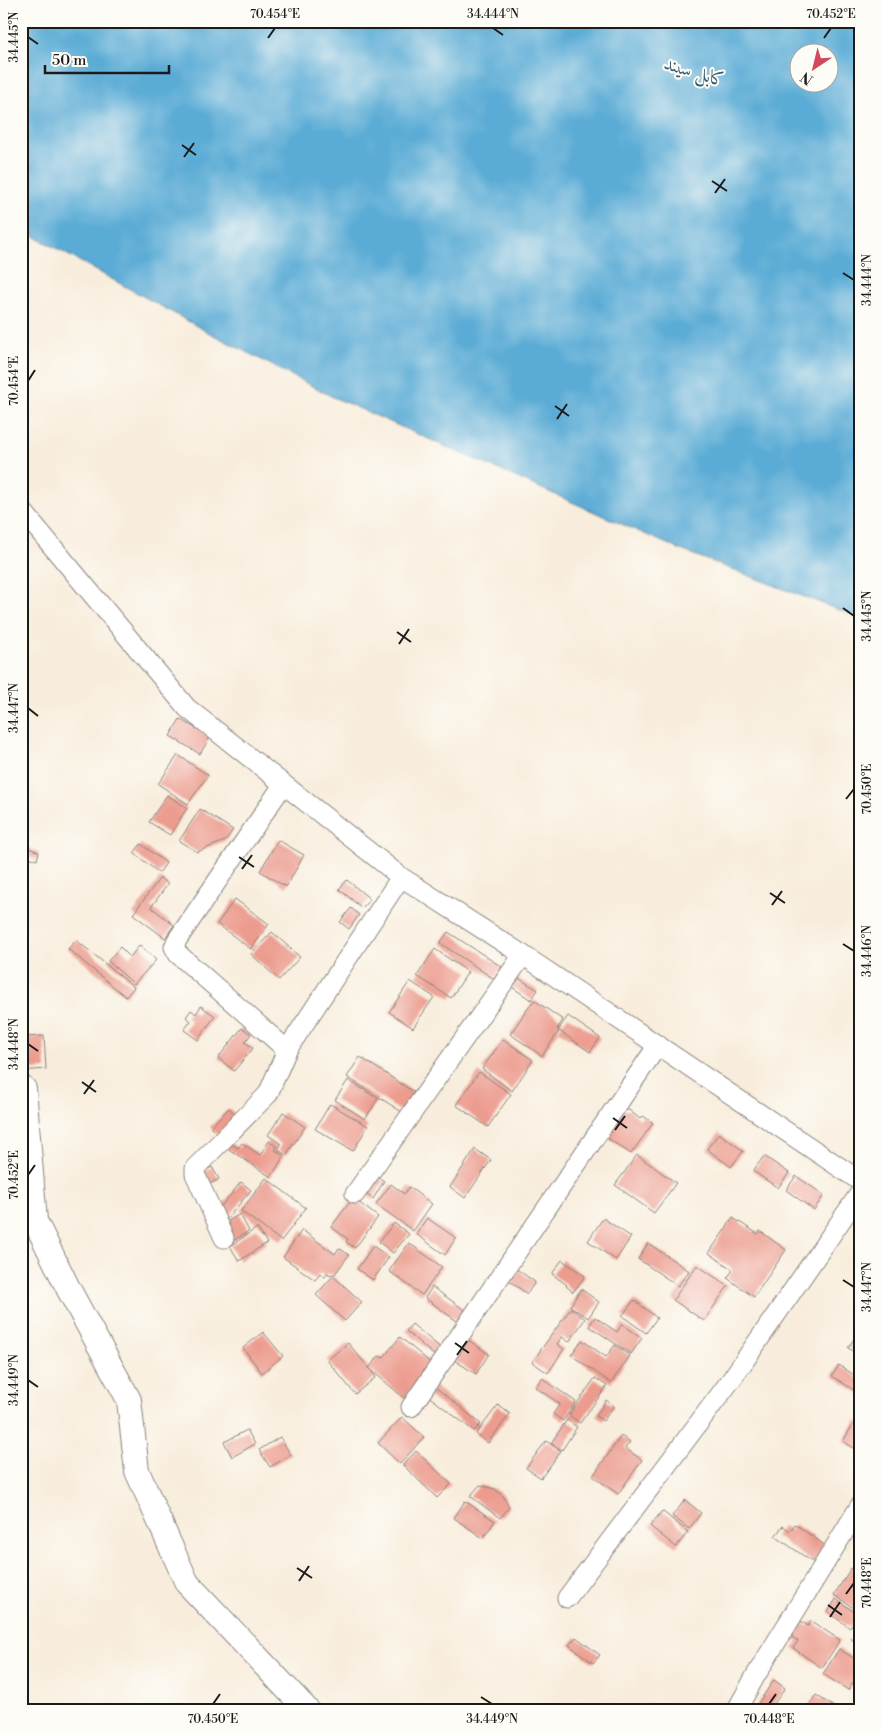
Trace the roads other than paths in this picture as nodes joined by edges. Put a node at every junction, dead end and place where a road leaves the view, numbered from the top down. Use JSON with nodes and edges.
{"nodes":[{"id":1,"x":21,"y":508,"type":"edge"},
{"id":2,"x":284,"y":785,"type":"junction"},
{"id":3,"x":402,"y":877,"type":"junction"},
{"id":4,"x":523,"y":955,"type":"junction"},
{"id":5,"x":658,"y":1045,"type":"junction"},
{"id":6,"x":287,"y":1050,"type":"junction"},
{"id":7,"x":21,"y":1088,"type":"edge"},
{"id":8,"x":860,"y":1181,"type":"edge"},
{"id":9,"x":860,"y":1193,"type":"edge"},
{"id":10,"x":355,"y":1194,"type":"dead end"},
{"id":11,"x":224,"y":1238,"type":"dead end"},
{"id":12,"x":410,"y":1407,"type":"dead end"},
{"id":13,"x":860,"y":1506,"type":"edge"},
{"id":14,"x":567,"y":1598,"type":"dead end"},
{"id":15,"x":308,"y":1711,"type":"edge"},
{"id":16,"x":736,"y":1711,"type":"edge"}],
"edges":[{"from":1,"to":2,"type":"street"},
{"from":2,"to":3,"type":"street"},
{"from":2,"to":6,"type":"street"},
{"from":3,"to":4,"type":"street"},
{"from":3,"to":6,"type":"street"},
{"from":4,"to":5,"type":"street"},
{"from":4,"to":10,"type":"street"},
{"from":5,"to":8,"type":"street"},
{"from":5,"to":12,"type":"street"},
{"from":6,"to":11,"type":"street"},
{"from":7,"to":15,"type":"street"},
{"from":9,"to":14,"type":"street"},
{"from":13,"to":16,"type":"street"}]}
